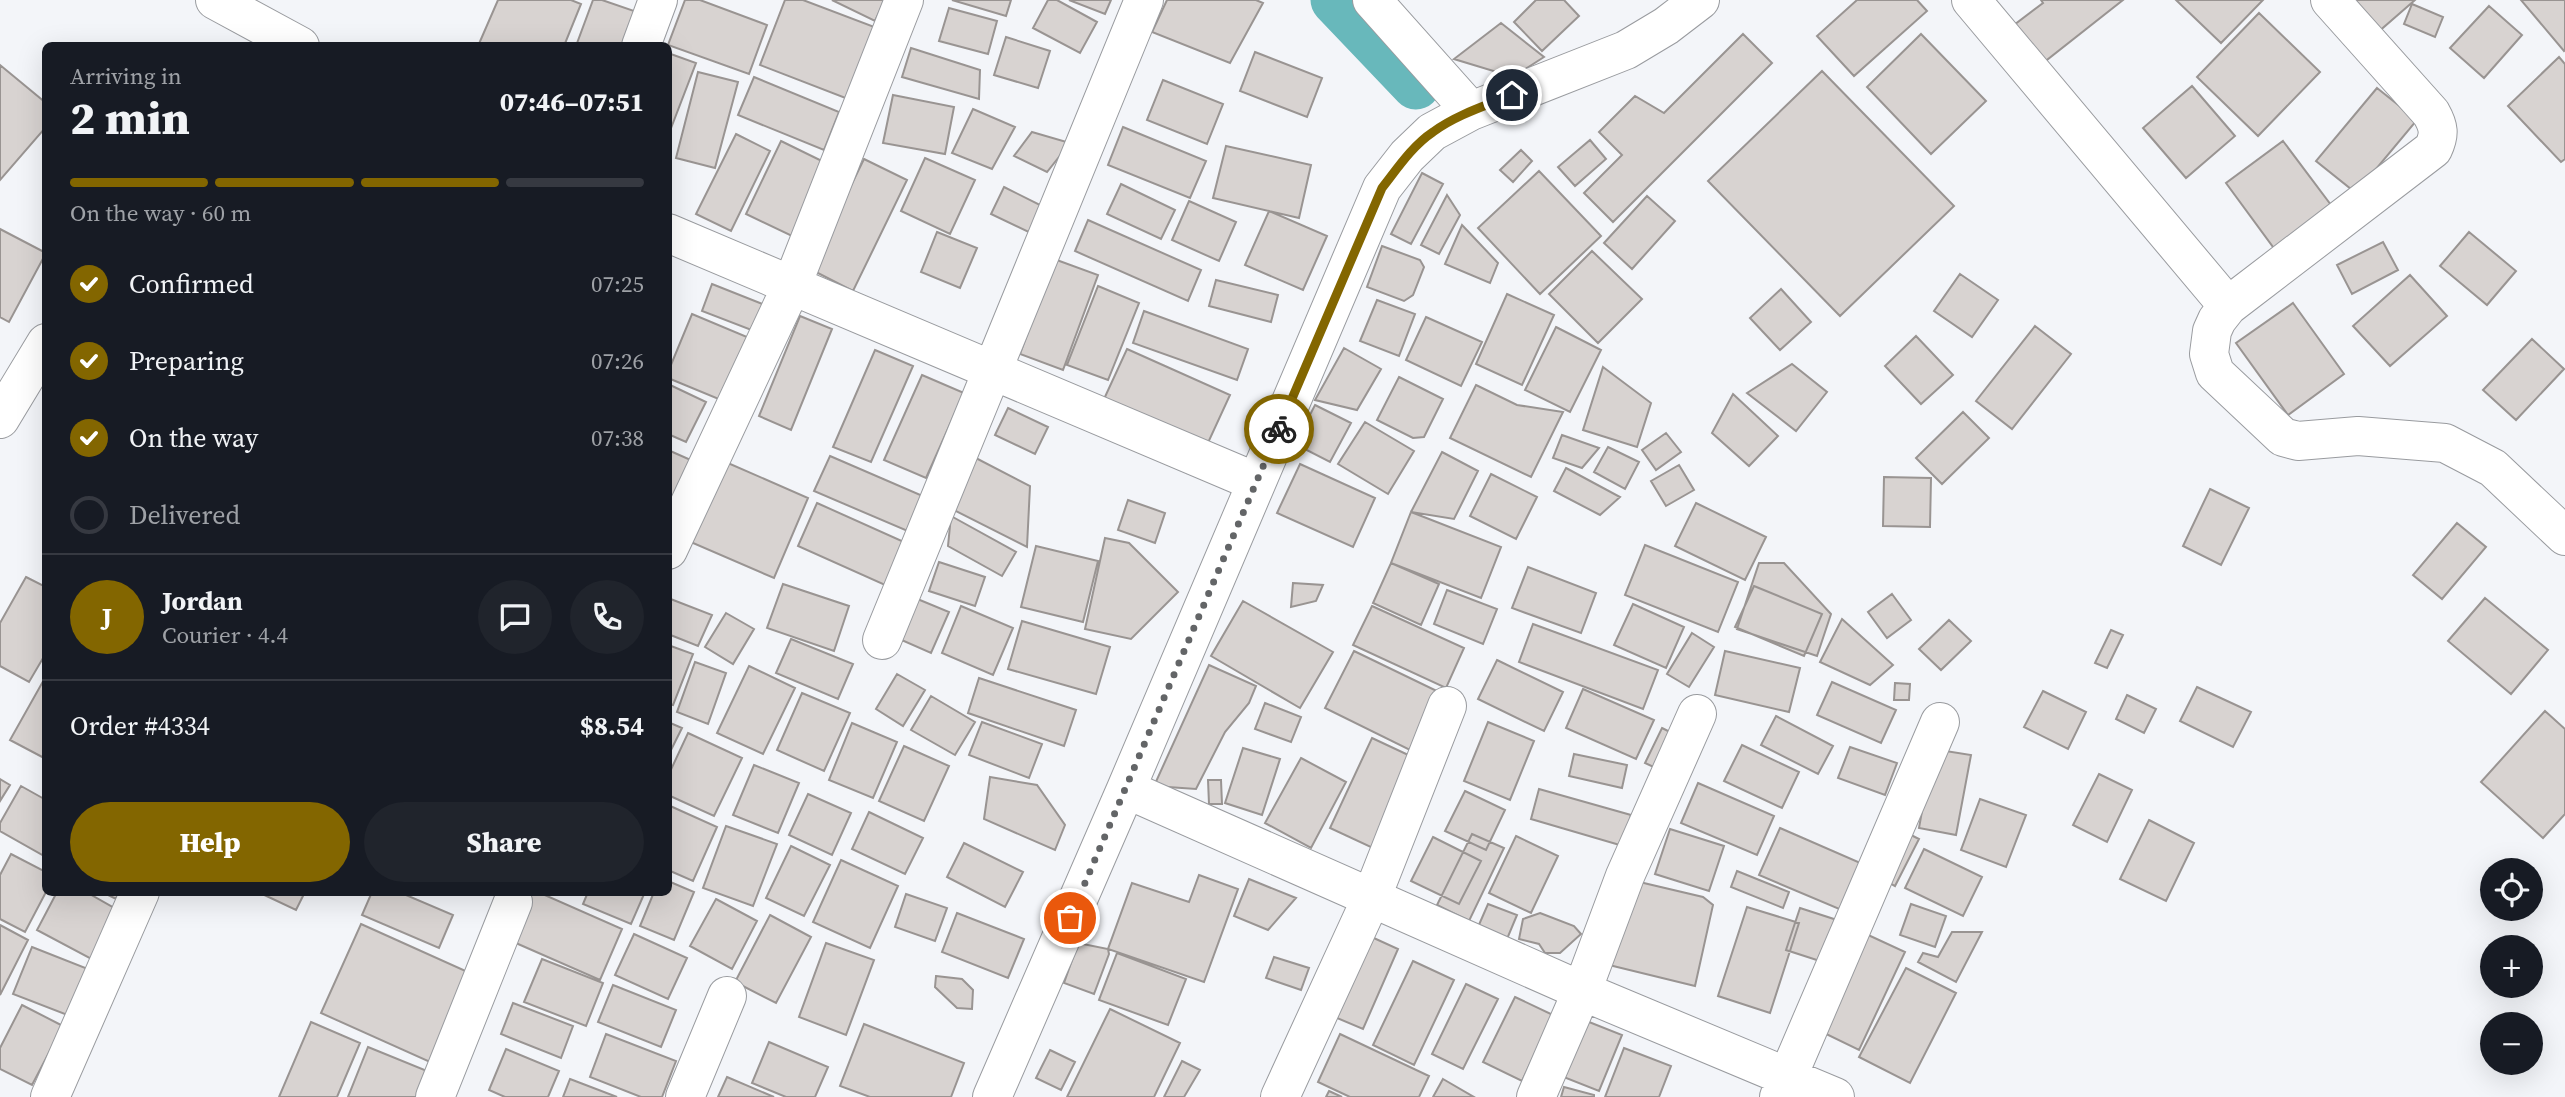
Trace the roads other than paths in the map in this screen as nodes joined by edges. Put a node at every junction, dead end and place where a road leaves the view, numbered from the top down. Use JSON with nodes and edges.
{"nodes":[{"id":1,"x":215,"y":0,"type":"edge"},
{"id":2,"x":658,"y":0,"type":"edge"},
{"id":3,"x":904,"y":0,"type":"edge"},
{"id":4,"x":1144,"y":0,"type":"edge"},
{"id":5,"x":1371,"y":0,"type":"edge"},
{"id":6,"x":1699,"y":0,"type":"edge"},
{"id":7,"x":1971,"y":0,"type":"edge"},
{"id":8,"x":2330,"y":0,"type":"edge"},
{"id":9,"x":293,"y":42,"type":"edge"},
{"id":10,"x":642,"y":42,"type":"edge"},
{"id":11,"x":1471,"y":111,"type":"junction"},
{"id":12,"x":672,"y":235,"type":"edge"},
{"id":13,"x":792,"y":285,"type":"junction"},
{"id":14,"x":2228,"y":306,"type":"junction"},
{"id":15,"x":42,"y":350,"type":"edge"},
{"id":16,"x":992,"y":370,"type":"junction"},
{"id":17,"x":0,"y":419,"type":"edge"},
{"id":18,"x":1256,"y":482,"type":"junction"},
{"id":19,"x":2565,"y":536,"type":"edge"},
{"id":20,"x":672,"y":541,"type":"edge"},
{"id":21,"x":882,"y":640,"type":"dead end"},
{"id":22,"x":1447,"y":706,"type":"dead end"},
{"id":23,"x":1697,"y":714,"type":"dead end"},
{"id":24,"x":1940,"y":722,"type":"dead end"},
{"id":25,"x":1126,"y":789,"type":"junction"},
{"id":26,"x":138,"y":896,"type":"edge"},
{"id":27,"x":1371,"y":899,"type":"junction"},
{"id":28,"x":513,"y":902,"type":"dead end"},
{"id":29,"x":1582,"y":991,"type":"junction"},
{"id":30,"x":727,"y":996,"type":"dead end"},
{"id":31,"x":1783,"y":1086,"type":"edge"},
{"id":32,"x":61,"y":1093,"type":"edge"},
{"id":33,"x":435,"y":1097,"type":"edge"},
{"id":34,"x":685,"y":1097,"type":"edge"},
{"id":35,"x":992,"y":1097,"type":"edge"},
{"id":36,"x":1280,"y":1097,"type":"edge"},
{"id":37,"x":1536,"y":1097,"type":"edge"},
{"id":38,"x":1835,"y":1097,"type":"edge"}],
"edges":[{"from":1,"to":9,"type":"street"},
{"from":2,"to":10,"type":"street"},
{"from":3,"to":13,"type":"street"},
{"from":4,"to":16,"type":"street"},
{"from":5,"to":11,"type":"street"},
{"from":6,"to":11,"type":"street"},
{"from":7,"to":14,"type":"street"},
{"from":8,"to":14,"type":"street"},
{"from":11,"to":18,"type":"street"},
{"from":12,"to":13,"type":"street"},
{"from":13,"to":16,"type":"street"},
{"from":13,"to":20,"type":"street"},
{"from":14,"to":19,"type":"street"},
{"from":15,"to":17,"type":"street"},
{"from":16,"to":18,"type":"street"},
{"from":16,"to":21,"type":"street"},
{"from":18,"to":25,"type":"street"},
{"from":22,"to":27,"type":"street"},
{"from":23,"to":29,"type":"street"},
{"from":24,"to":31,"type":"street"},
{"from":25,"to":27,"type":"street"},
{"from":25,"to":35,"type":"street"},
{"from":26,"to":32,"type":"street"},
{"from":27,"to":29,"type":"street"},
{"from":27,"to":36,"type":"street"},
{"from":28,"to":33,"type":"street"},
{"from":29,"to":31,"type":"street"},
{"from":29,"to":37,"type":"street"},
{"from":30,"to":34,"type":"street"},
{"from":31,"to":38,"type":"street"}]}
